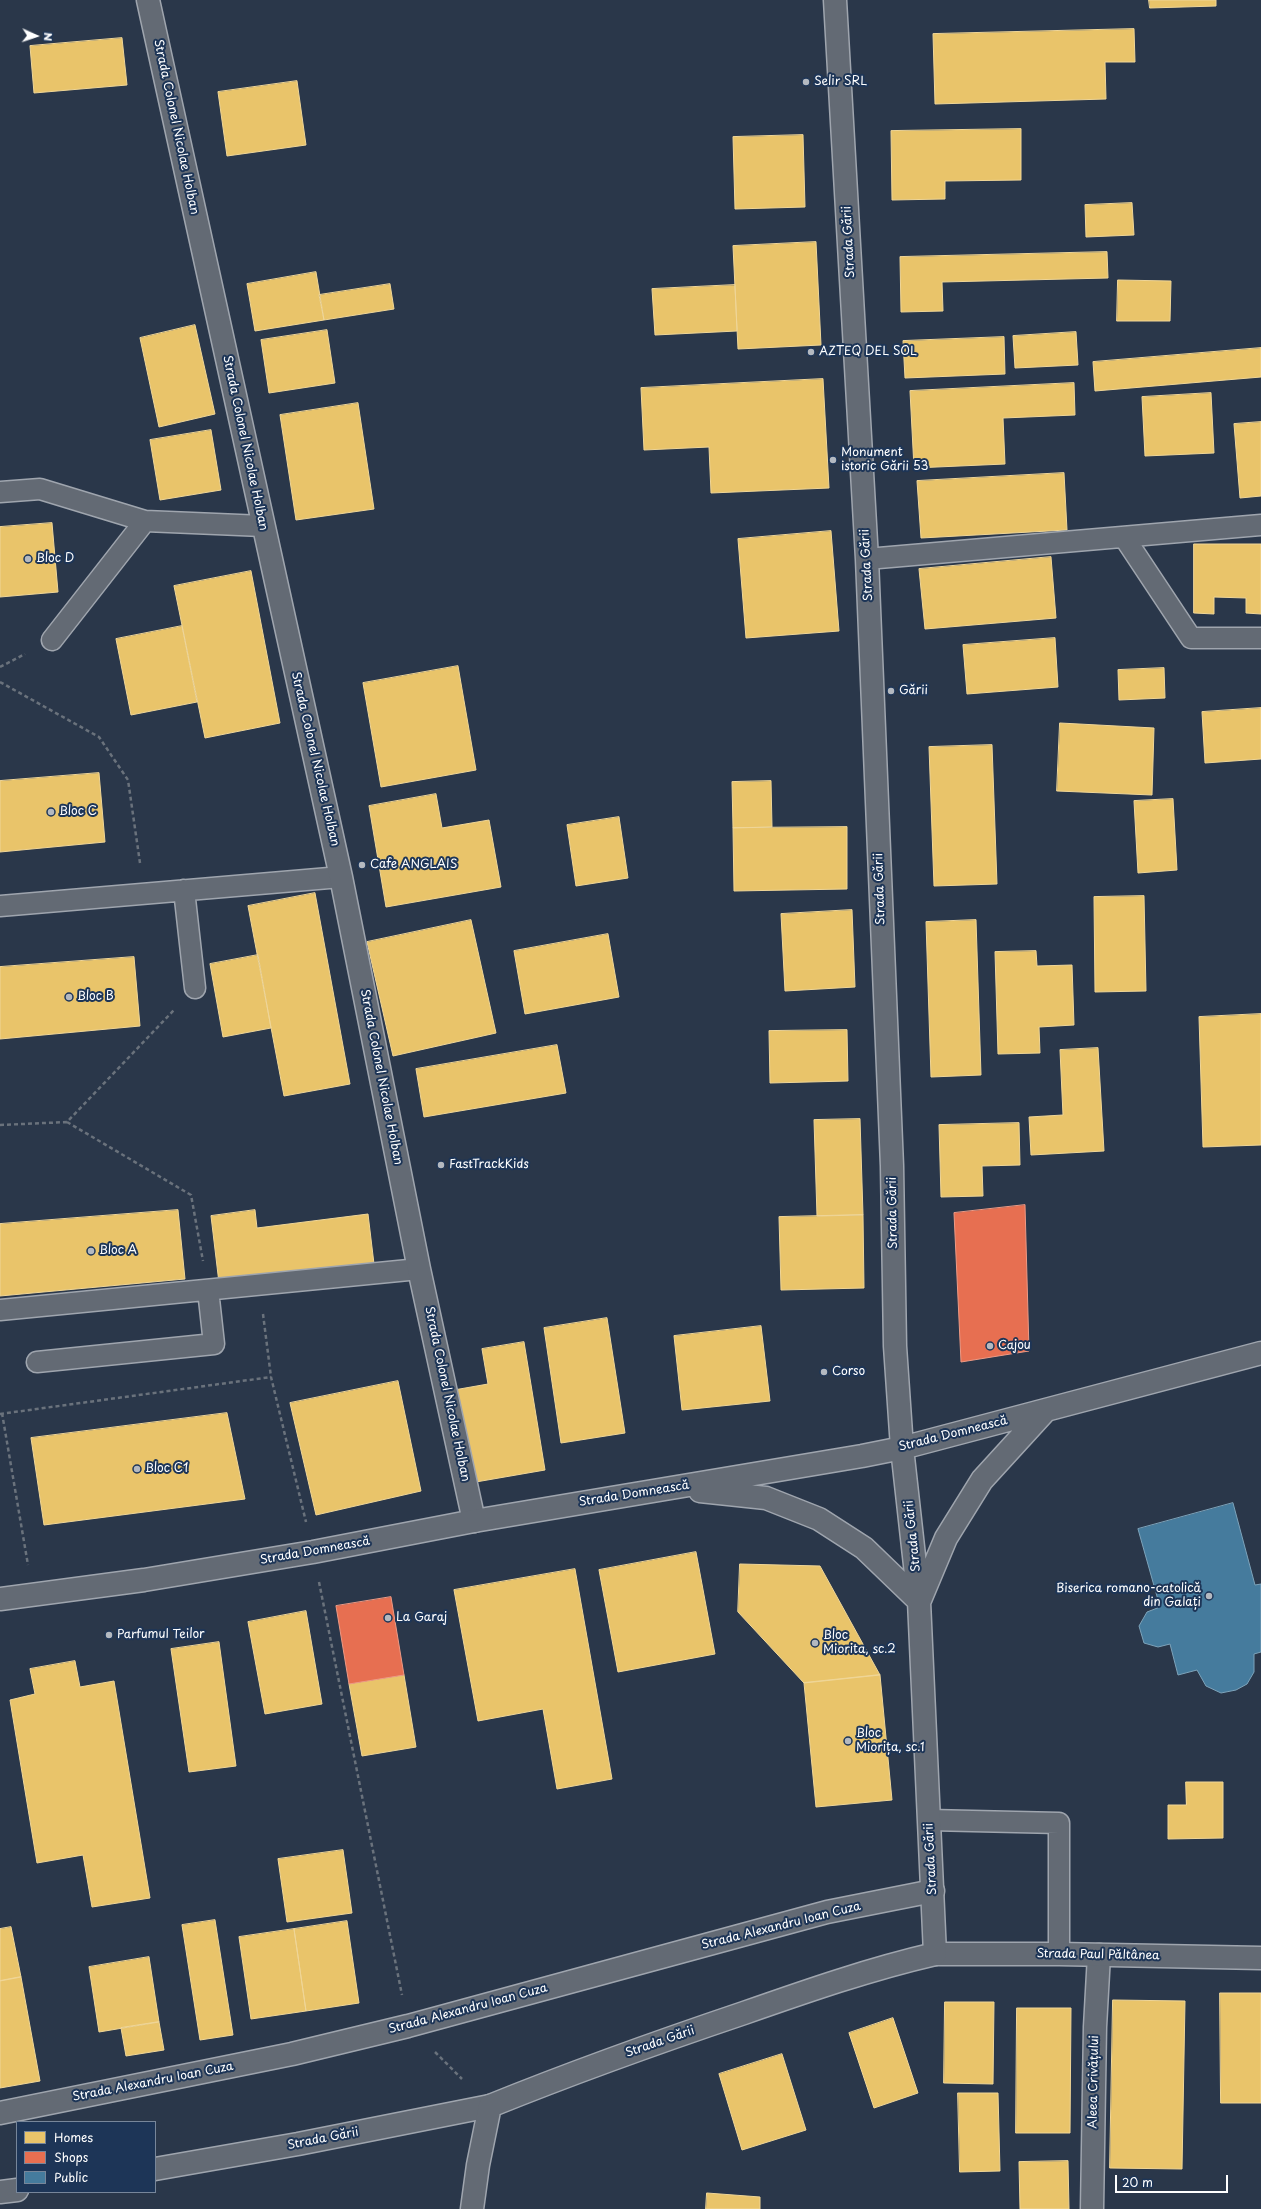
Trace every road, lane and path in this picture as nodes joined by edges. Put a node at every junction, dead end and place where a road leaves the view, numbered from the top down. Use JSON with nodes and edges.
{"nodes":[{"id":1,"x":148,"y":0,"type":"edge"},
{"id":2,"x":835,"y":0,"type":"edge"},
{"id":3,"x":0,"y":492,"type":"edge"},
{"id":4,"x":145,"y":521,"type":"junction"},
{"id":5,"x":1261,"y":525,"type":"edge"},
{"id":6,"x":263,"y":526,"type":"junction"},
{"id":7,"x":1124,"y":537,"type":"junction"},
{"id":8,"x":867,"y":559,"type":"junction"},
{"id":9,"x":1261,"y":638,"type":"edge"},
{"id":10,"x":52,"y":640,"type":"dead end"},
{"id":11,"x":0,"y":682,"type":"edge"},
{"id":12,"x":341,"y":877,"type":"junction"},
{"id":13,"x":184,"y":890,"type":"junction"},
{"id":14,"x":145,"y":894,"type":"junction"},
{"id":15,"x":0,"y":906,"type":"edge"},
{"id":16,"x":195,"y":988,"type":"joint"},
{"id":17,"x":67,"y":1122,"type":"junction"},
{"id":18,"x":0,"y":1125,"type":"edge"},
{"id":19,"x":419,"y":1269,"type":"junction"},
{"id":20,"x":260,"y":1285,"type":"junction"},
{"id":21,"x":208,"y":1290,"type":"junction"},
{"id":22,"x":0,"y":1310,"type":"edge"},
{"id":23,"x":1261,"y":1353,"type":"edge"},
{"id":24,"x":37,"y":1362,"type":"dead end"},
{"id":25,"x":271,"y":1377,"type":"junction"},
{"id":26,"x":1045,"y":1411,"type":"junction"},
{"id":27,"x":1,"y":1413,"type":"edge"},
{"id":28,"x":902,"y":1448,"type":"junction"},
{"id":29,"x":671,"y":1488,"type":"junction"},
{"id":30,"x":474,"y":1521,"type":"junction"},
{"id":31,"x":313,"y":1552,"type":"junction"},
{"id":32,"x":34,"y":1594,"type":"junction"},
{"id":33,"x":0,"y":1599,"type":"edge"},
{"id":34,"x":919,"y":1601,"type":"junction"},
{"id":35,"x":929,"y":1820,"type":"junction"},
{"id":36,"x":933,"y":1891,"type":"junction"},
{"id":37,"x":935,"y":1954,"type":"junction"},
{"id":38,"x":1059,"y":1954,"type":"junction"},
{"id":39,"x":1099,"y":1955,"type":"junction"},
{"id":40,"x":1261,"y":1958,"type":"edge"},
{"id":41,"x":408,"y":2026,"type":"junction"},
{"id":42,"x":490,"y":2106,"type":"junction"},
{"id":43,"x":0,"y":2113,"type":"edge"},
{"id":44,"x":156,"y":2169,"type":"edge"},
{"id":45,"x":16,"y":2190,"type":"edge"},
{"id":46,"x":0,"y":2192,"type":"edge"},
{"id":47,"x":472,"y":2209,"type":"edge"},
{"id":48,"x":1092,"y":2209,"type":"edge"}],
"edges":[{"from":1,"to":6,"type":"main road","name":"Strada Colonel Nicolae Holban"},
{"from":2,"to":8,"type":"main road","name":"Strada Gării"},
{"from":3,"to":4,"type":"lane"},
{"from":4,"to":6,"type":"lane"},
{"from":4,"to":10,"type":"lane"},
{"from":5,"to":7,"type":"lane"},
{"from":6,"to":12,"type":"main road","name":"Strada Colonel Nicolae Holban"},
{"from":7,"to":8,"type":"lane"},
{"from":7,"to":9,"type":"lane"},
{"from":8,"to":28,"type":"main road","name":"Strada Gării"},
{"from":11,"to":14,"type":"path"},
{"from":12,"to":13,"type":"lane"},
{"from":12,"to":19,"type":"main road","name":"Strada Colonel Nicolae Holban"},
{"from":13,"to":14,"type":"lane"},
{"from":13,"to":16,"type":"lane"},
{"from":14,"to":15,"type":"lane"},
{"from":16,"to":17,"type":"path"},
{"from":17,"to":18,"type":"path"},
{"from":17,"to":21,"type":"path"},
{"from":19,"to":20,"type":"lane"},
{"from":19,"to":30,"type":"main road","name":"Strada Colonel Nicolae Holban"},
{"from":20,"to":21,"type":"lane"},
{"from":20,"to":25,"type":"path"},
{"from":21,"to":22,"type":"lane"},
{"from":21,"to":24,"type":"lane"},
{"from":23,"to":26,"type":"main road","name":"Strada Domnească"},
{"from":25,"to":27,"type":"path"},
{"from":25,"to":31,"type":"path"},
{"from":26,"to":28,"type":"main road","name":"Strada Domnească"},
{"from":26,"to":34,"type":"main road"},
{"from":27,"to":32,"type":"path"},
{"from":28,"to":29,"type":"main road","name":"Strada Domnească"},
{"from":28,"to":34,"type":"main road","name":"Strada Gării"},
{"from":29,"to":30,"type":"main road","name":"Strada Domnească"},
{"from":29,"to":34,"type":"main road"},
{"from":30,"to":31,"type":"main road","name":"Strada Domnească"},
{"from":31,"to":32,"type":"main road","name":"Strada Domnească"},
{"from":31,"to":41,"type":"path"},
{"from":32,"to":33,"type":"main road","name":"Strada Domnească"},
{"from":34,"to":35,"type":"main road","name":"Strada Gării"},
{"from":35,"to":36,"type":"main road","name":"Strada Gării"},
{"from":35,"to":38,"type":"lane"},
{"from":36,"to":37,"type":"main road","name":"Strada Gării"},
{"from":36,"to":41,"type":"main road","name":"Strada Alexandru Ioan Cuza"},
{"from":37,"to":38,"type":"main road","name":"Strada Paul Păltânea"},
{"from":37,"to":42,"type":"main road","name":"Strada Gării"},
{"from":38,"to":39,"type":"main road","name":"Strada Paul Păltânea"},
{"from":39,"to":40,"type":"main road","name":"Strada Paul Păltânea"},
{"from":39,"to":48,"type":"main road","name":"Aleea Crivățului"},
{"from":41,"to":42,"type":"path"},
{"from":41,"to":43,"type":"main road","name":"Strada Alexandru Ioan Cuza"},
{"from":42,"to":44,"type":"main road","name":"Strada Gării"},
{"from":42,"to":47,"type":"main road"},
{"from":45,"to":46,"type":"main road"}]}
